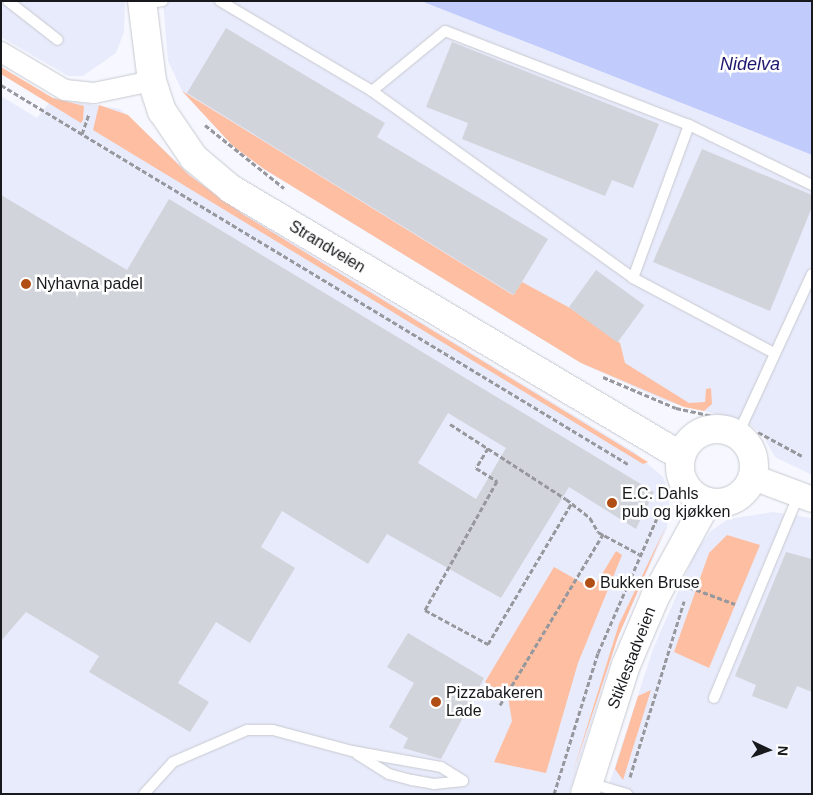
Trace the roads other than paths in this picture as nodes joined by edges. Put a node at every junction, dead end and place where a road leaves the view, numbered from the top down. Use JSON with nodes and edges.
{"nodes":[{"id":1,"x":8,"y":1,"type":"edge"},
{"id":2,"x":220,"y":1,"type":"edge"},
{"id":3,"x":149,"y":2,"type":"edge"},
{"id":4,"x":58,"y":40,"type":"dead end"},
{"id":5,"x":1,"y":52,"type":"edge"},
{"id":6,"x":152,"y":81,"type":"junction"},
{"id":7,"x":372,"y":91,"type":"junction"},
{"id":8,"x":690,"y":125,"type":"junction"},
{"id":9,"x":812,"y":185,"type":"edge"},
{"id":10,"x":812,"y":274,"type":"edge"},
{"id":11,"x":633,"y":278,"type":"junction"},
{"id":12,"x":774,"y":353,"type":"junction"},
{"id":13,"x":739,"y":428,"type":"junction"},
{"id":14,"x":681,"y":456,"type":"junction"},
{"id":15,"x":753,"y":477,"type":"junction"},
{"id":16,"x":805,"y":497,"type":"edge"},
{"id":17,"x":707,"y":502,"type":"junction"},
{"id":18,"x":714,"y":698,"type":"dead end"},
{"id":19,"x":352,"y":751,"type":"junction"},
{"id":20,"x":587,"y":788,"type":"edge"},
{"id":21,"x":144,"y":794,"type":"edge"},
{"id":22,"x":626,"y":794,"type":"edge"}],
"edges":[{"from":1,"to":4,"type":"lane"},
{"from":2,"to":7,"type":"lane"},
{"from":3,"to":6,"type":"main road","name":"Strandveien"},
{"from":5,"to":6,"type":"street"},
{"from":6,"to":14,"type":"main road","name":"Strandveien"},
{"from":7,"to":8,"type":"lane"},
{"from":7,"to":11,"type":"lane"},
{"from":8,"to":9,"type":"lane"},
{"from":8,"to":11,"type":"lane"},
{"from":10,"to":12,"type":"lane"},
{"from":11,"to":12,"type":"lane"},
{"from":12,"to":13,"type":"lane"},
{"from":13,"to":14,"type":"main road"},
{"from":13,"to":15,"type":"main road"},
{"from":14,"to":17,"type":"main road"},
{"from":15,"to":16,"type":"street"},
{"from":15,"to":17,"type":"main road"},
{"from":16,"to":18,"type":"lane"},
{"from":17,"to":20,"type":"main road","name":"Stiklestadveien"},
{"from":19,"to":19,"type":"lane"},
{"from":19,"to":21,"type":"lane"},
{"from":20,"to":22,"type":"lane"}]}
